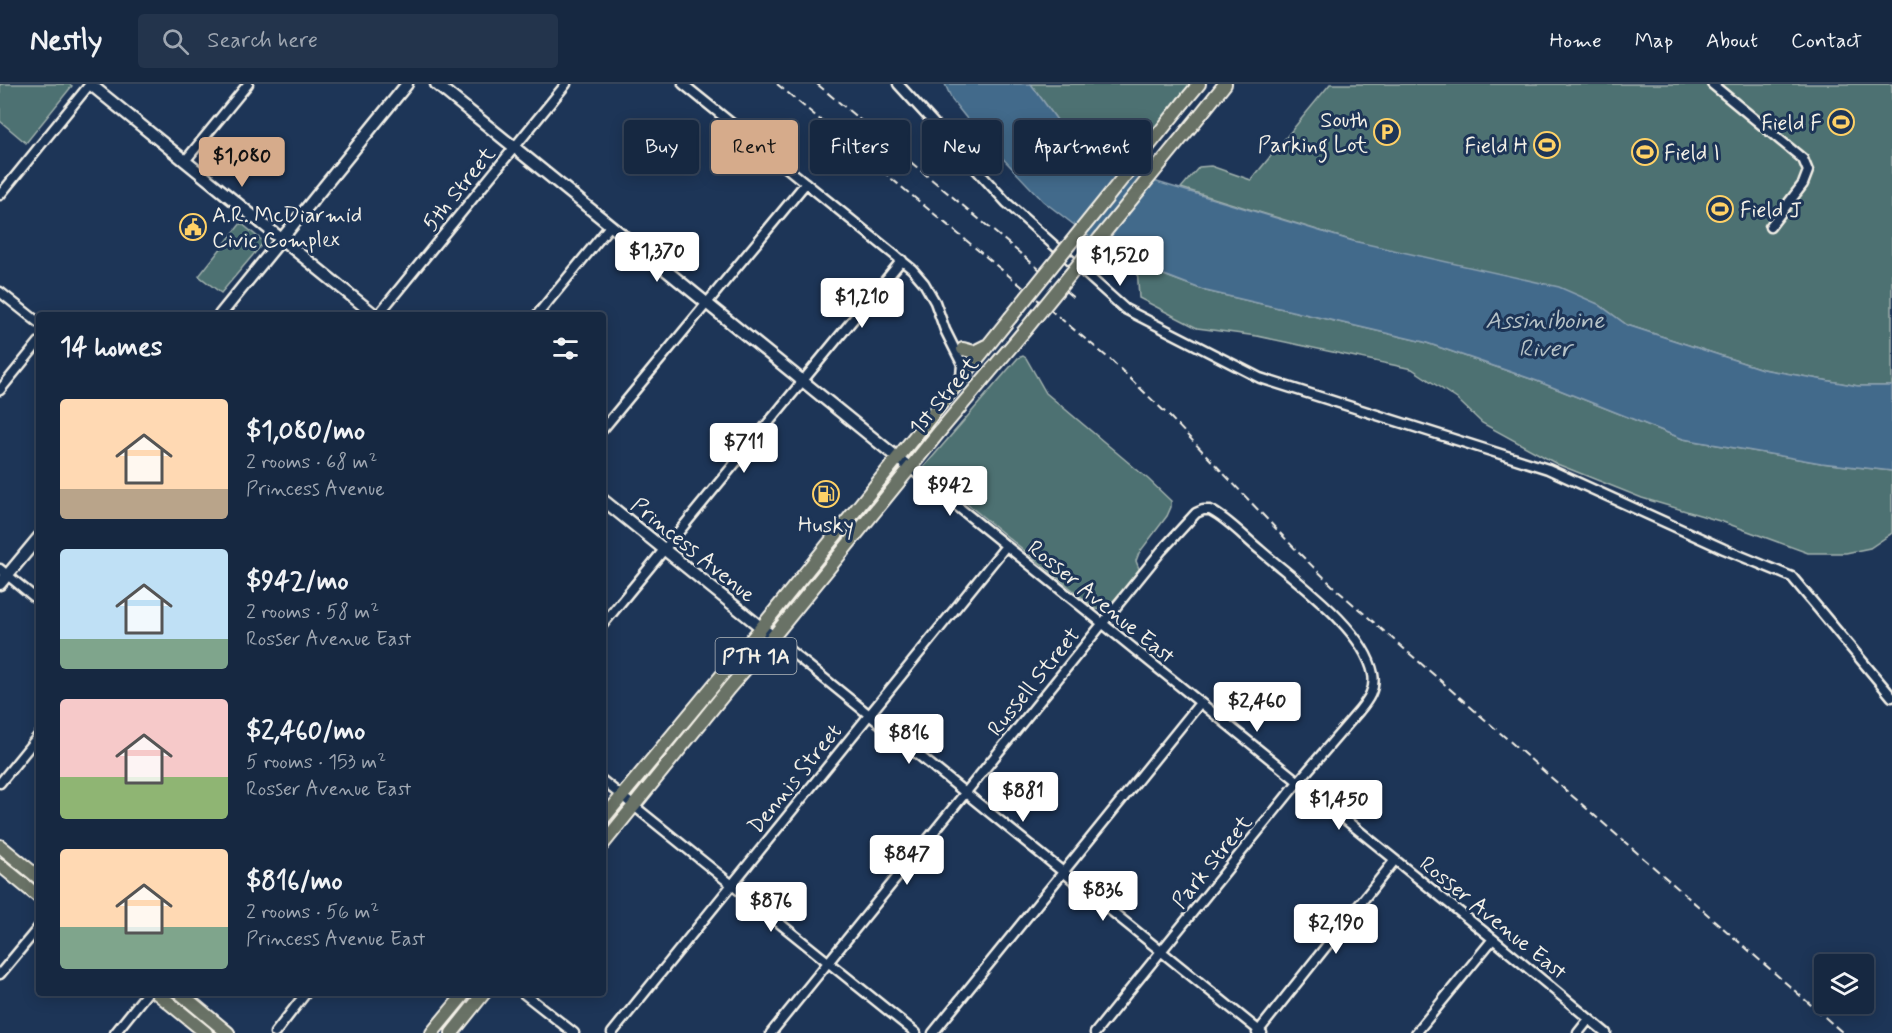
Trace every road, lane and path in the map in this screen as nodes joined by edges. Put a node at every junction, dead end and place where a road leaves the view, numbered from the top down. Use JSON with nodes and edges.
{"nodes":[{"id":1,"x":90,"y":84,"type":"edge"},
{"id":2,"x":248,"y":84,"type":"edge"},
{"id":3,"x":407,"y":84,"type":"edge"},
{"id":4,"x":435,"y":84,"type":"edge"},
{"id":5,"x":567,"y":84,"type":"edge"},
{"id":6,"x":683,"y":84,"type":"edge"},
{"id":7,"x":898,"y":84,"type":"edge"},
{"id":8,"x":1199,"y":84,"type":"edge"},
{"id":9,"x":1225,"y":84,"type":"edge"},
{"id":10,"x":1712,"y":84,"type":"edge"},
{"id":11,"x":514,"y":148,"type":"junction"},
{"id":12,"x":185,"y":161,"type":"junction"},
{"id":13,"x":806,"y":183,"type":"junction"},
{"id":14,"x":0,"y":195,"type":"edge"},
{"id":15,"x":610,"y":226,"type":"junction"},
{"id":16,"x":1770,"y":227,"type":"dead end"},
{"id":17,"x":281,"y":239,"type":"junction"},
{"id":18,"x":902,"y":260,"type":"junction"},
{"id":19,"x":0,"y":291,"type":"edge"},
{"id":20,"x":706,"y":304,"type":"junction"},
{"id":21,"x":222,"y":312,"type":"edge"},
{"id":22,"x":373,"y":312,"type":"edge"},
{"id":23,"x":379,"y":312,"type":"edge"},
{"id":24,"x":539,"y":312,"type":"edge"},
{"id":25,"x":36,"y":321,"type":"edge"},
{"id":26,"x":945,"y":330,"type":"junction"},
{"id":27,"x":991,"y":341,"type":"junction"},
{"id":28,"x":36,"y":346,"type":"edge"},
{"id":29,"x":963,"y":350,"type":"junction"},
{"id":30,"x":976,"y":361,"type":"junction"},
{"id":31,"x":803,"y":381,"type":"junction"},
{"id":32,"x":958,"y":383,"type":"junction"},
{"id":33,"x":0,"y":390,"type":"edge"},
{"id":34,"x":606,"y":425,"type":"edge"},
{"id":35,"x":939,"y":432,"type":"junction"},
{"id":36,"x":898,"y":458,"type":"junction"},
{"id":37,"x":910,"y":468,"type":"junction"},
{"id":38,"x":606,"y":502,"type":"edge"},
{"id":39,"x":1218,"y":515,"type":"joint"},
{"id":40,"x":36,"y":540,"type":"edge"},
{"id":41,"x":1006,"y":546,"type":"junction"},
{"id":42,"x":665,"y":550,"type":"junction"},
{"id":43,"x":4,"y":572,"type":"edge"},
{"id":44,"x":0,"y":585,"type":"edge"},
{"id":45,"x":36,"y":599,"type":"edge"},
{"id":46,"x":606,"y":620,"type":"edge"},
{"id":47,"x":1102,"y":624,"type":"junction"},
{"id":48,"x":761,"y":628,"type":"junction"},
{"id":49,"x":773,"y":637,"type":"junction"},
{"id":50,"x":1892,"y":697,"type":"edge"},
{"id":51,"x":1200,"y":704,"type":"junction"},
{"id":52,"x":868,"y":716,"type":"junction"},
{"id":53,"x":36,"y":739,"type":"edge"},
{"id":54,"x":1298,"y":782,"type":"junction"},
{"id":55,"x":0,"y":783,"type":"edge"},
{"id":56,"x":606,"y":783,"type":"edge"},
{"id":57,"x":966,"y":793,"type":"junction"},
{"id":58,"x":622,"y":796,"type":"junction"},
{"id":59,"x":633,"y":805,"type":"junction"},
{"id":60,"x":606,"y":815,"type":"edge"},
{"id":61,"x":606,"y":840,"type":"edge"},
{"id":62,"x":0,"y":846,"type":"edge"},
{"id":63,"x":1395,"y":860,"type":"junction"},
{"id":64,"x":0,"y":865,"type":"edge"},
{"id":65,"x":1063,"y":873,"type":"junction"},
{"id":66,"x":36,"y":876,"type":"edge"},
{"id":67,"x":732,"y":884,"type":"junction"},
{"id":68,"x":36,"y":895,"type":"edge"},
{"id":69,"x":36,"y":931,"type":"edge"},
{"id":70,"x":1492,"y":939,"type":"junction"},
{"id":71,"x":1160,"y":952,"type":"junction"},
{"id":72,"x":828,"y":962,"type":"junction"},
{"id":73,"x":0,"y":974,"type":"edge"},
{"id":74,"x":145,"y":996,"type":"edge"},
{"id":75,"x":161,"y":996,"type":"edge"},
{"id":76,"x":184,"y":996,"type":"edge"},
{"id":77,"x":304,"y":996,"type":"edge"},
{"id":78,"x":463,"y":996,"type":"edge"},
{"id":79,"x":482,"y":996,"type":"edge"},
{"id":80,"x":527,"y":996,"type":"edge"},
{"id":81,"x":1589,"y":1019,"type":"junction"},
{"id":82,"x":1259,"y":1032,"type":"edge"},
{"id":83,"x":115,"y":1033,"type":"edge"},
{"id":84,"x":206,"y":1033,"type":"edge"},
{"id":85,"x":228,"y":1033,"type":"edge"},
{"id":86,"x":275,"y":1033,"type":"edge"},
{"id":87,"x":432,"y":1033,"type":"edge"},
{"id":88,"x":452,"y":1033,"type":"edge"},
{"id":89,"x":574,"y":1033,"type":"edge"},
{"id":90,"x":612,"y":1033,"type":"edge"},
{"id":91,"x":771,"y":1033,"type":"edge"},
{"id":92,"x":916,"y":1033,"type":"edge"},
{"id":93,"x":933,"y":1033,"type":"edge"},
{"id":94,"x":1095,"y":1033,"type":"edge"},
{"id":95,"x":1416,"y":1033,"type":"edge"},
{"id":96,"x":1578,"y":1033,"type":"edge"},
{"id":97,"x":1606,"y":1033,"type":"edge"}],
"edges":[{"from":1,"to":12,"type":"street"},
{"from":1,"to":14,"type":"street"},
{"from":2,"to":12,"type":"street"},
{"from":3,"to":17,"type":"street"},
{"from":4,"to":11,"type":"street"},
{"from":5,"to":11,"type":"street","name":"5th Street"},
{"from":6,"to":13,"type":"street"},
{"from":7,"to":50,"type":"street"},
{"from":8,"to":27,"type":"main road","name":"1st Street","number":"PTH 1A","bridge":true},
{"from":9,"to":35,"type":"main road","name":"1st Street","bridge":true},
{"from":10,"to":16,"type":"street"},
{"from":11,"to":15,"type":"street"},
{"from":11,"to":23,"type":"street","name":"5th Street"},
{"from":12,"to":17,"type":"street"},
{"from":13,"to":18,"type":"street"},
{"from":13,"to":20,"type":"street"},
{"from":15,"to":20,"type":"street"},
{"from":15,"to":24,"type":"street"},
{"from":17,"to":21,"type":"street"},
{"from":17,"to":22,"type":"street"},
{"from":18,"to":26,"type":"street"},
{"from":18,"to":31,"type":"street"},
{"from":19,"to":25,"type":"street"},
{"from":20,"to":31,"type":"street"},
{"from":20,"to":34,"type":"street"},
{"from":26,"to":29,"type":"street"},
{"from":26,"to":32,"type":"street"},
{"from":27,"to":29,"type":"main road"},
{"from":27,"to":30,"type":"main road","name":"1st Street","number":"PTH 1A"},
{"from":28,"to":33,"type":"street"},
{"from":29,"to":30,"type":"street"},
{"from":30,"to":32,"type":"main road","name":"1st Street","number":"PTH 1A"},
{"from":30,"to":35,"type":"main road"},
{"from":31,"to":36,"type":"street"},
{"from":31,"to":42,"type":"street"},
{"from":32,"to":36,"type":"main road","name":"1st Street","number":"PTH 1A"},
{"from":35,"to":37,"type":"main road","name":"1st Street","number":"PTH 1A"},
{"from":36,"to":37,"type":"street"},
{"from":36,"to":48,"type":"main road","name":"1st Street","number":"PTH 1A"},
{"from":37,"to":41,"type":"street","name":"Rosser Avenue East"},
{"from":37,"to":49,"type":"main road","name":"1st Street","number":"PTH 1A"},
{"from":38,"to":42,"type":"street","name":"Princess Avenue"},
{"from":39,"to":47,"type":"street","name":"Russell Street"},
{"from":39,"to":54,"type":"street","name":"Park Street"},
{"from":40,"to":43,"type":"street"},
{"from":41,"to":47,"type":"street","name":"Rosser Avenue East"},
{"from":41,"to":52,"type":"street","name":"Dennis Street"},
{"from":42,"to":46,"type":"street"},
{"from":42,"to":48,"type":"street","name":"Princess Avenue"},
{"from":43,"to":44,"type":"street"},
{"from":43,"to":45,"type":"street"},
{"from":47,"to":51,"type":"street","name":"Rosser Avenue East"},
{"from":47,"to":57,"type":"street","name":"Russell Street"},
{"from":48,"to":49,"type":"street","name":"Princess Avenue"},
{"from":48,"to":58,"type":"main road","name":"1st Street","number":"PTH 1A"},
{"from":49,"to":52,"type":"street"},
{"from":49,"to":59,"type":"main road","name":"1st Street","number":"PTH 1A"},
{"from":51,"to":54,"type":"street","name":"Rosser Avenue East"},
{"from":51,"to":65,"type":"street"},
{"from":52,"to":57,"type":"street"},
{"from":52,"to":67,"type":"street","name":"Dennis Street"},
{"from":53,"to":55,"type":"street"},
{"from":54,"to":63,"type":"street","name":"Rosser Avenue East"},
{"from":54,"to":71,"type":"street","name":"Park Street"},
{"from":56,"to":58,"type":"street"},
{"from":57,"to":65,"type":"street"},
{"from":57,"to":72,"type":"street","name":"Russell Street"},
{"from":58,"to":59,"type":"street"},
{"from":58,"to":60,"type":"main road","name":"1st Street","number":"PTH 1A"},
{"from":59,"to":61,"type":"main road","name":"1st Street","number":"PTH 1A"},
{"from":59,"to":67,"type":"street"},
{"from":62,"to":66,"type":"main road"},
{"from":63,"to":70,"type":"street","name":"Rosser Avenue East"},
{"from":63,"to":82,"type":"street"},
{"from":64,"to":68,"type":"main road"},
{"from":65,"to":71,"type":"street"},
{"from":65,"to":93,"type":"street"},
{"from":67,"to":72,"type":"street"},
{"from":67,"to":90,"type":"street","name":"Dennis Street"},
{"from":69,"to":73,"type":"street"},
{"from":70,"to":81,"type":"street","name":"Rosser Avenue East"},
{"from":70,"to":95,"type":"street"},
{"from":71,"to":82,"type":"street"},
{"from":71,"to":94,"type":"street","name":"Park Street"},
{"from":72,"to":91,"type":"street","name":"Russell Street"},
{"from":72,"to":92,"type":"street"},
{"from":74,"to":83,"type":"street"},
{"from":75,"to":84,"type":"main road"},
{"from":76,"to":85,"type":"main road"},
{"from":77,"to":86,"type":"street"},
{"from":78,"to":87,"type":"main road"},
{"from":79,"to":88,"type":"main road"},
{"from":80,"to":89,"type":"street"},
{"from":81,"to":96,"type":"street"},
{"from":81,"to":97,"type":"street","name":"Rosser Avenue East"}]}
